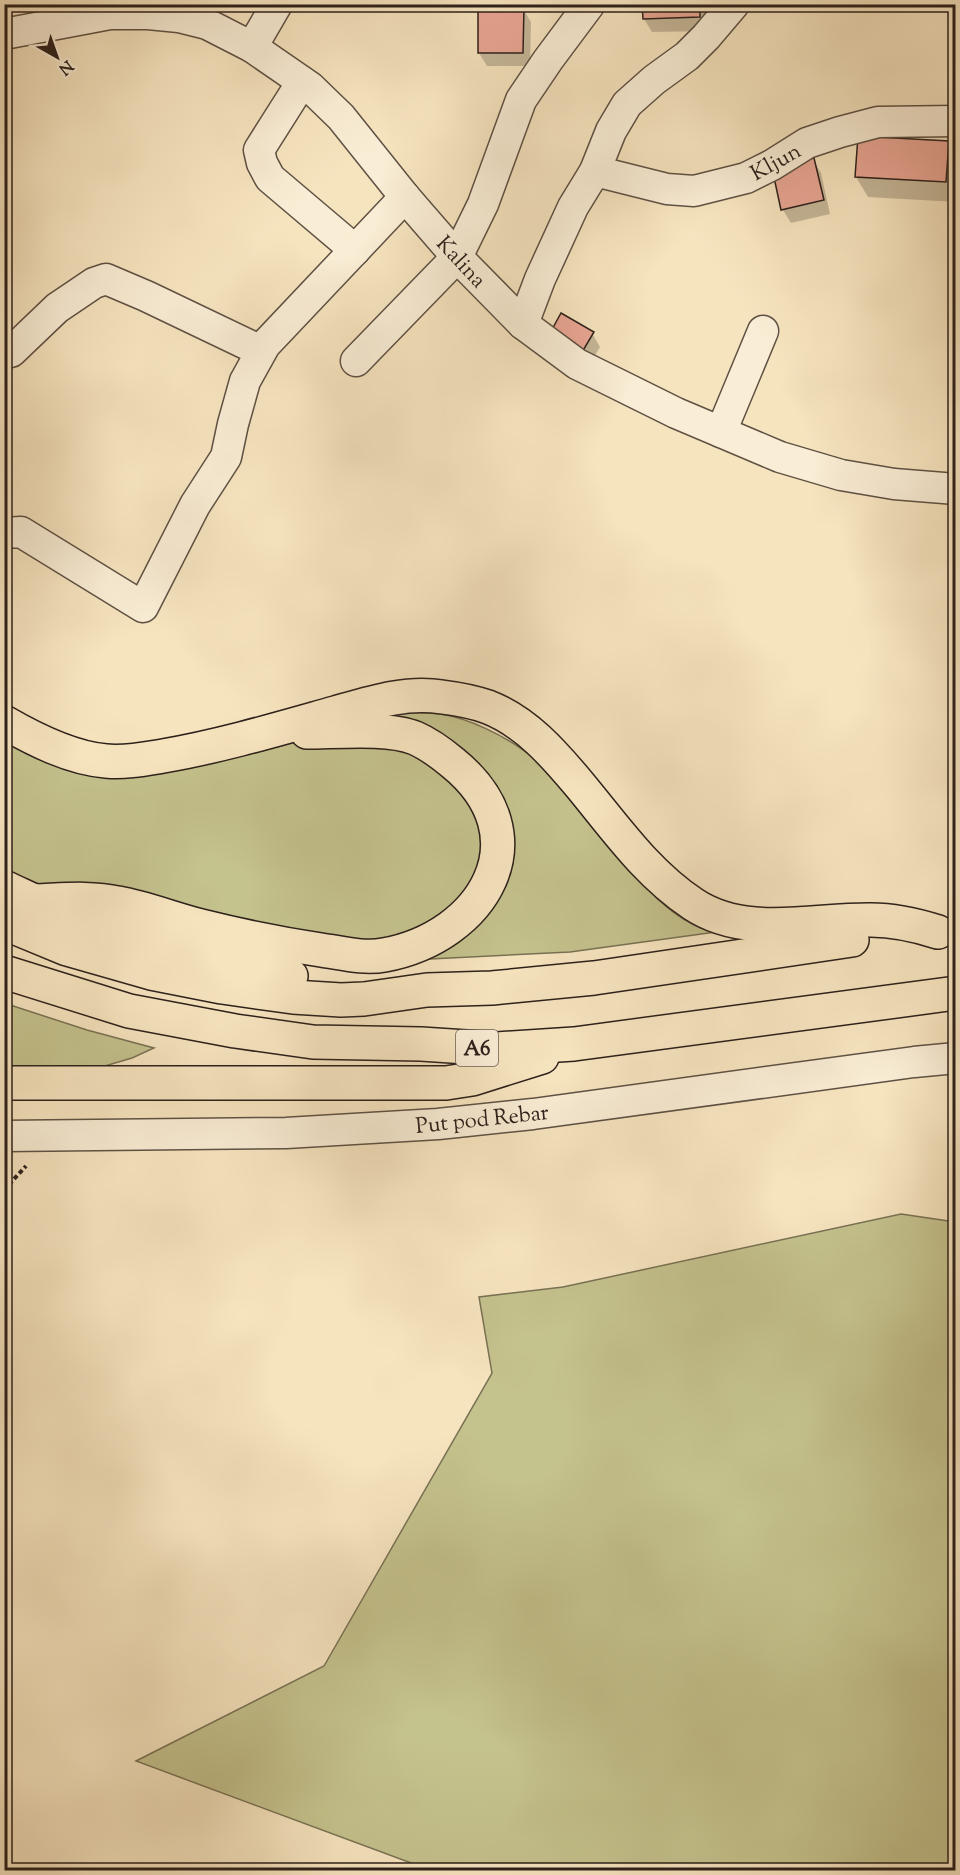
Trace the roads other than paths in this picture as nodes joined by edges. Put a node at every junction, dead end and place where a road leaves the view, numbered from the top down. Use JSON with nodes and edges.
{"nodes":[{"id":1,"x":277,"y":4,"type":"edge"},
{"id":2,"x":734,"y":4,"type":"edge"},
{"id":3,"x":589,"y":5,"type":"edge"},
{"id":4,"x":4,"y":34,"type":"edge"},
{"id":5,"x":252,"y":47,"type":"junction"},
{"id":6,"x":302,"y":82,"type":"junction"},
{"id":7,"x":956,"y":121,"type":"edge"},
{"id":8,"x":595,"y":171,"type":"junction"},
{"id":9,"x":405,"y":197,"type":"junction"},
{"id":10,"x":355,"y":250,"type":"junction"},
{"id":11,"x":457,"y":257,"type":"junction"},
{"id":12,"x":523,"y":324,"type":"junction"},
{"id":13,"x":763,"y":331,"type":"dead end"},
{"id":14,"x":261,"y":351,"type":"junction"},
{"id":15,"x":4,"y":353,"type":"edge"},
{"id":16,"x":356,"y":361,"type":"dead end"},
{"id":17,"x":721,"y":432,"type":"junction"},
{"id":18,"x":956,"y":489,"type":"edge"},
{"id":19,"x":4,"y":533,"type":"edge"},
{"id":20,"x":4,"y":722,"type":"edge"},
{"id":21,"x":269,"y":731,"type":"junction"},
{"id":22,"x":4,"y":887,"type":"edge"},
{"id":23,"x":36,"y":901,"type":"junction"},
{"id":24,"x":4,"y":923,"type":"edge"},
{"id":25,"x":947,"y":931,"type":"edge"},
{"id":26,"x":4,"y":972,"type":"edge"},
{"id":27,"x":427,"y":990,"type":"junction"},
{"id":28,"x":956,"y":993,"type":"edge"},
{"id":29,"x":574,"y":1044,"type":"junction"},
{"id":30,"x":956,"y":1058,"type":"edge"},
{"id":31,"x":4,"y":1083,"type":"edge"},
{"id":32,"x":4,"y":1136,"type":"edge"}],
"edges":[{"from":1,"to":5,"type":"street"},
{"from":2,"to":8,"type":"street"},
{"from":3,"to":11,"type":"street"},
{"from":4,"to":5,"type":"street","name":"Kalina"},
{"from":5,"to":6,"type":"street","name":"Kalina"},
{"from":6,"to":9,"type":"street","name":"Kalina"},
{"from":6,"to":10,"type":"street"},
{"from":7,"to":8,"type":"street","name":"Kljun"},
{"from":8,"to":12,"type":"street"},
{"from":9,"to":10,"type":"street"},
{"from":9,"to":11,"type":"street","name":"Kalina"},
{"from":10,"to":14,"type":"street"},
{"from":11,"to":12,"type":"street","name":"Kalina"},
{"from":11,"to":16,"type":"street"},
{"from":12,"to":17,"type":"street","name":"Kalina"},
{"from":13,"to":17,"type":"street"},
{"from":14,"to":15,"type":"street"},
{"from":14,"to":19,"type":"street"},
{"from":17,"to":18,"type":"street","name":"Kalina"},
{"from":20,"to":21,"type":"highway"},
{"from":21,"to":23,"type":"highway"},
{"from":21,"to":25,"type":"highway"},
{"from":22,"to":23,"type":"highway"},
{"from":23,"to":27,"type":"highway"},
{"from":24,"to":27,"type":"highway"},
{"from":25,"to":27,"type":"highway"},
{"from":26,"to":29,"type":"highway","number":"A6"},
{"from":28,"to":29,"type":"highway","number":"A6"},
{"from":29,"to":31,"type":"highway"},
{"from":30,"to":32,"type":"street","name":"Put pod Rebar"}]}
